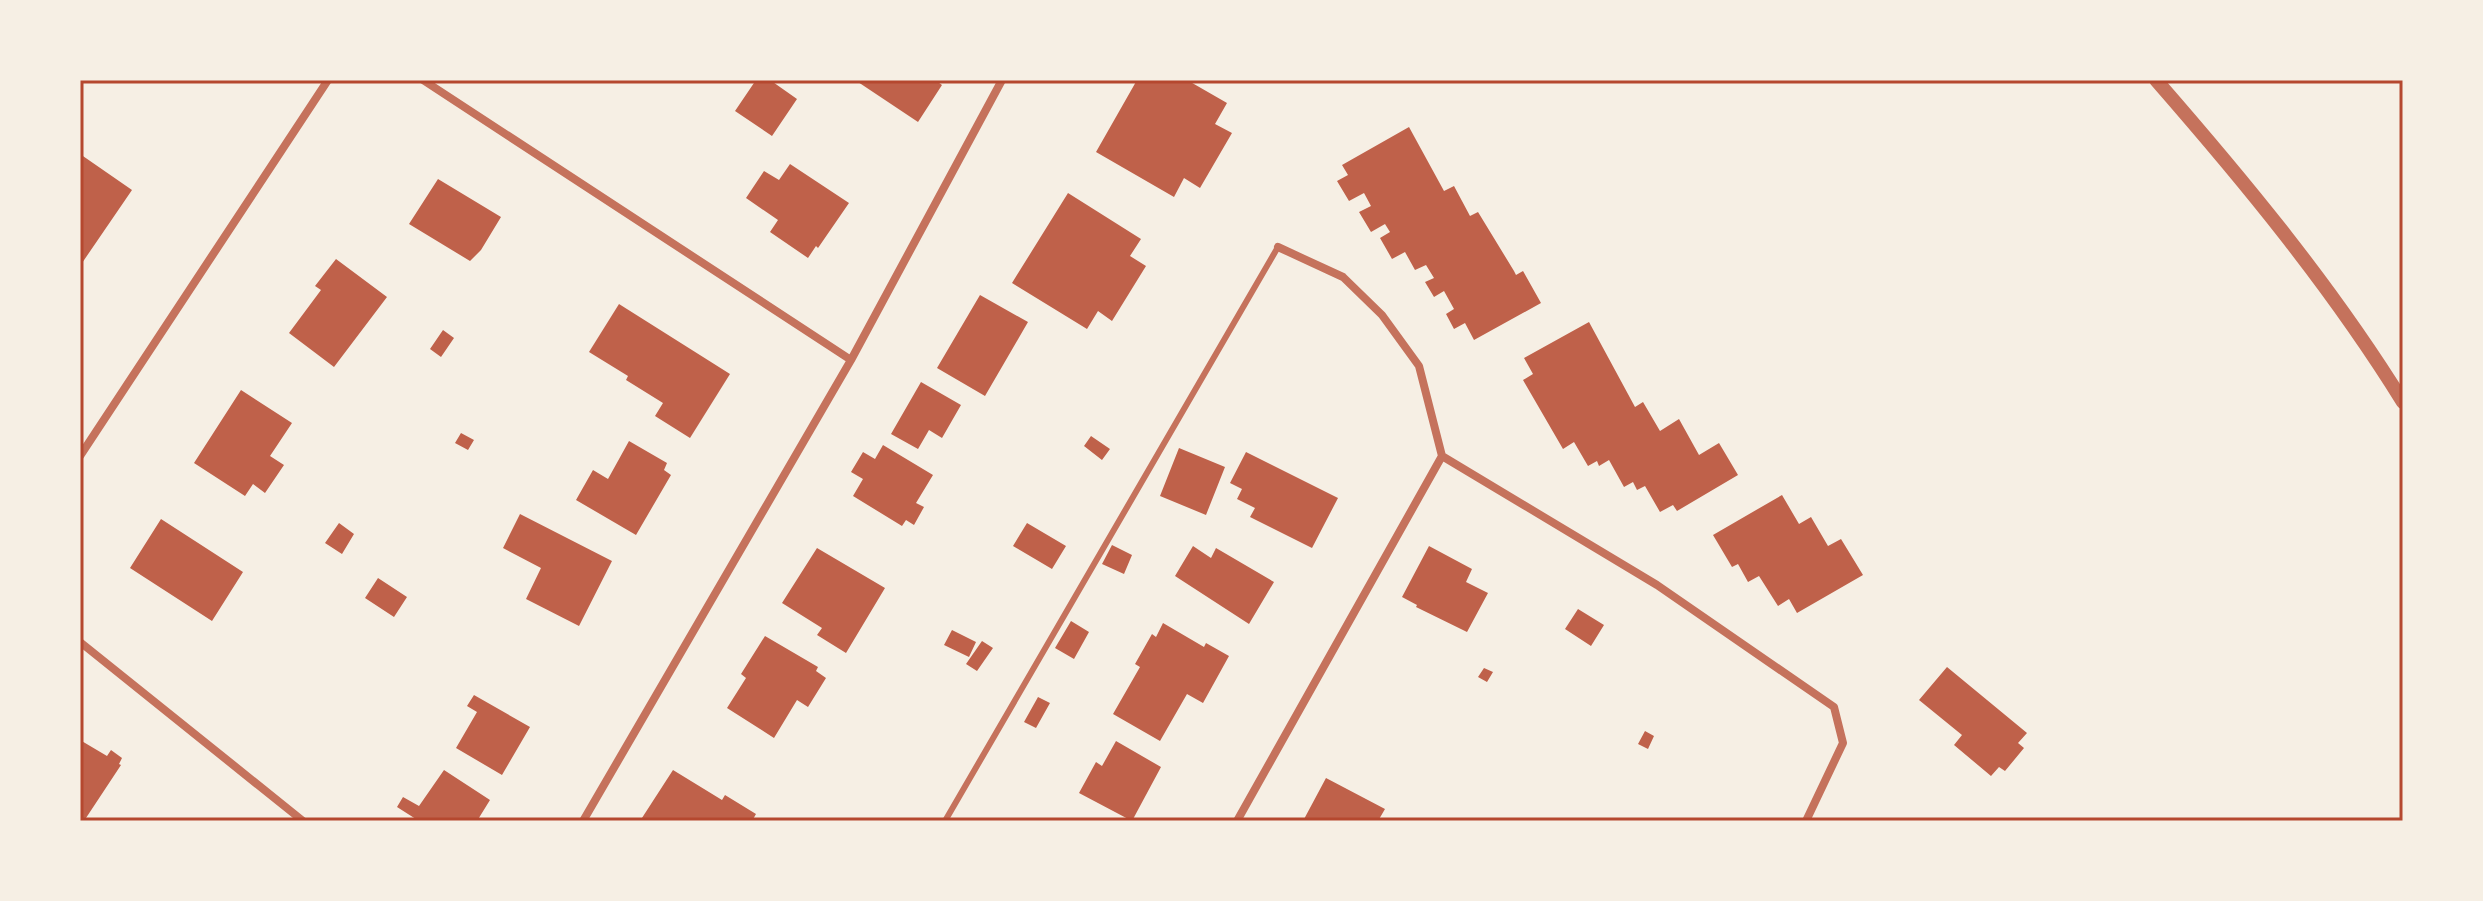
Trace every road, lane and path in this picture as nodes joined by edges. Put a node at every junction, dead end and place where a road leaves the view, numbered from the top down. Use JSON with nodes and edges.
{"nodes":[{"id":1,"x":328,"y":80,"type":"edge"},
{"id":2,"x":423,"y":80,"type":"edge"},
{"id":3,"x":1002,"y":80,"type":"edge"},
{"id":4,"x":2156,"y":80,"type":"edge"},
{"id":5,"x":1278,"y":247,"type":"joint"},
{"id":6,"x":851,"y":360,"type":"junction"},
{"id":7,"x":2403,"y":402,"type":"edge"},
{"id":8,"x":80,"y":456,"type":"edge"},
{"id":9,"x":1442,"y":456,"type":"junction"},
{"id":10,"x":80,"y":642,"type":"edge"},
{"id":11,"x":303,"y":821,"type":"edge"},
{"id":12,"x":583,"y":821,"type":"edge"},
{"id":13,"x":945,"y":821,"type":"edge"},
{"id":14,"x":1237,"y":821,"type":"edge"},
{"id":15,"x":1806,"y":821,"type":"edge"}],
"edges":[{"from":1,"to":8,"type":"street"},
{"from":2,"to":6,"type":"street"},
{"from":3,"to":6,"type":"street"},
{"from":4,"to":7,"type":"street"},
{"from":5,"to":9,"type":"street"},
{"from":5,"to":13,"type":"lane"},
{"from":6,"to":12,"type":"street"},
{"from":9,"to":14,"type":"street"},
{"from":9,"to":15,"type":"street"},
{"from":10,"to":11,"type":"street"}]}
